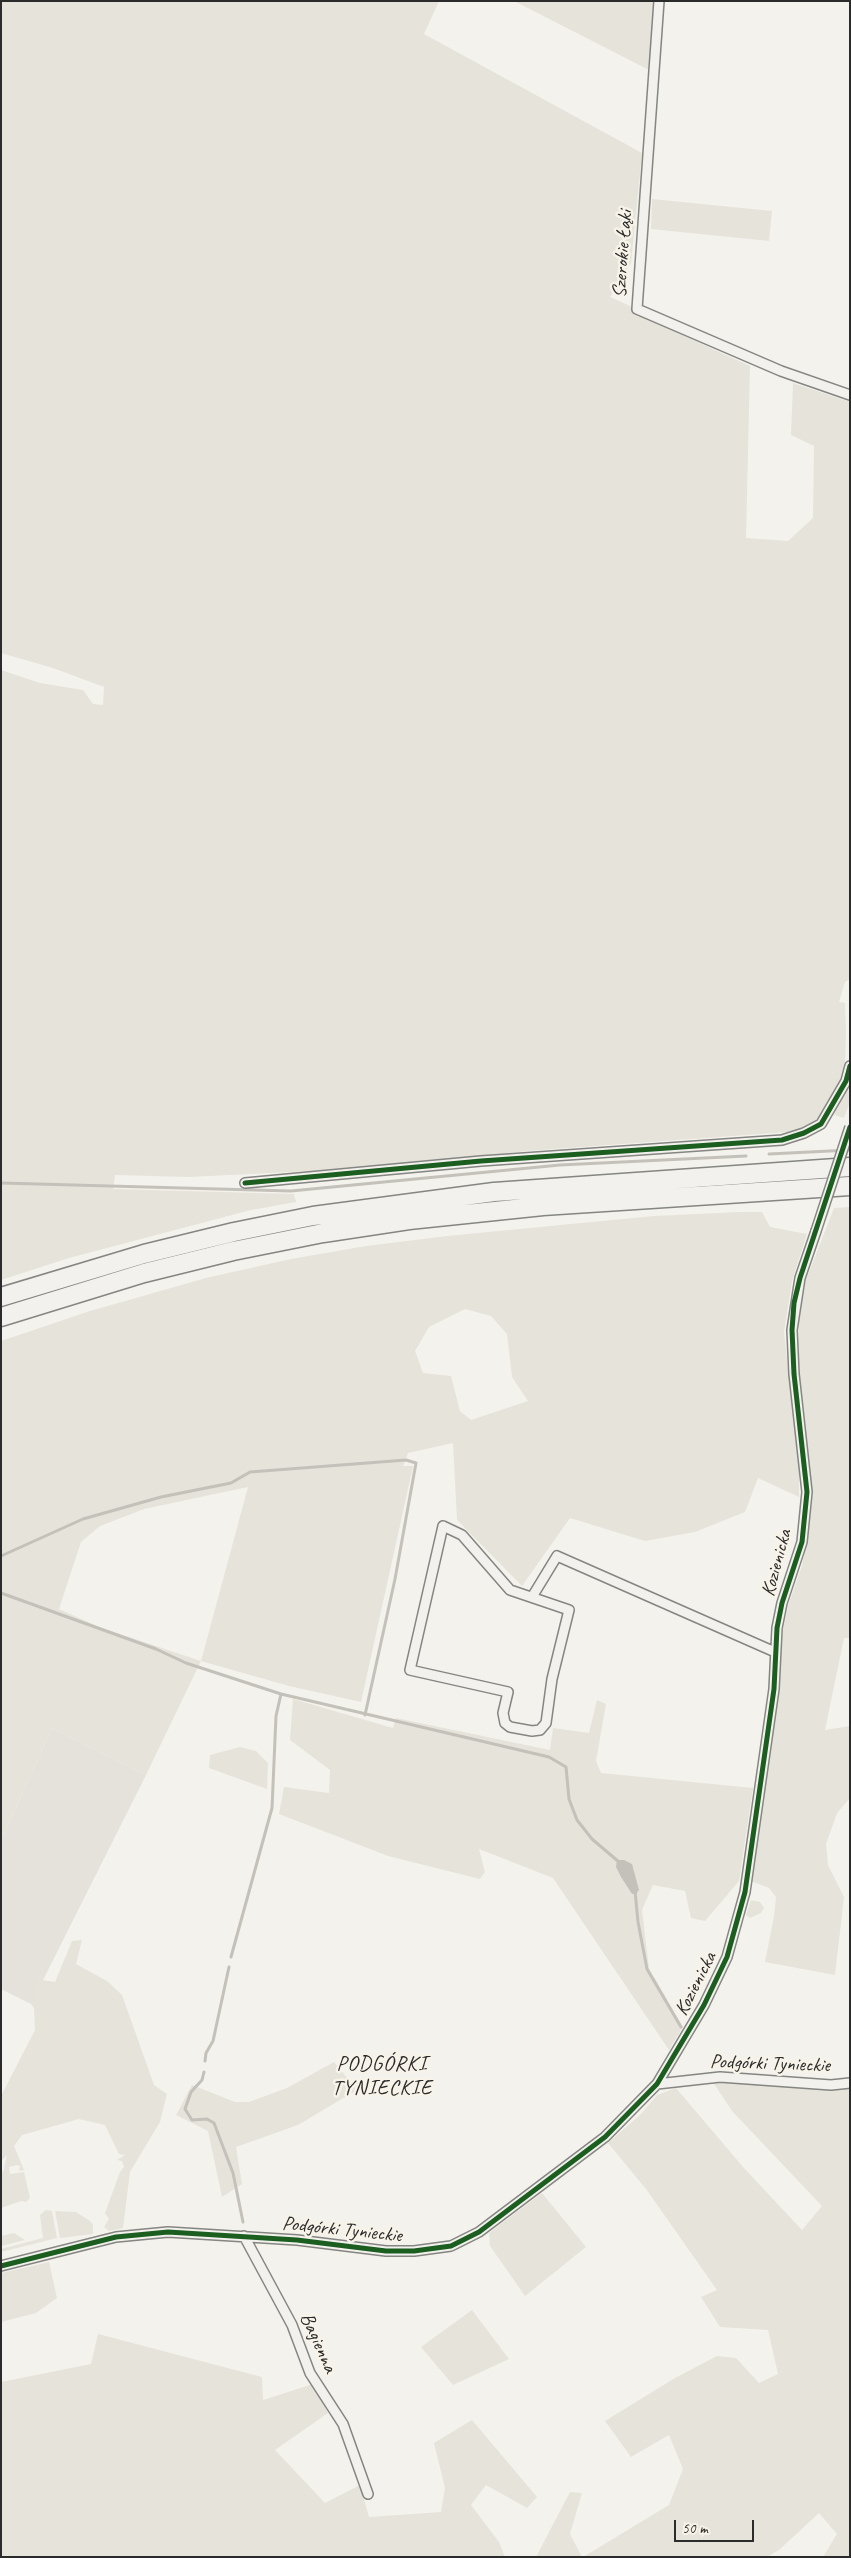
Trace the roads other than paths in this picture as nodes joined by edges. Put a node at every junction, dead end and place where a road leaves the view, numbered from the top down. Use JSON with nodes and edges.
{"nodes":[{"id":1,"x":659,"y":1,"type":"edge"},
{"id":2,"x":850,"y":395,"type":"edge"},
{"id":3,"x":850,"y":1066,"type":"edge"},
{"id":4,"x":850,"y":1127,"type":"edge"},
{"id":5,"x":850,"y":1167,"type":"edge"},
{"id":6,"x":244,"y":1183,"type":"dead end"},
{"id":7,"x":850,"y":1186,"type":"edge"},
{"id":8,"x":1,"y":1297,"type":"edge"},
{"id":9,"x":1,"y":1317,"type":"edge"},
{"id":10,"x":532,"y":1597,"type":"junction"},
{"id":11,"x":775,"y":1652,"type":"junction"},
{"id":12,"x":850,"y":2083,"type":"edge"},
{"id":13,"x":657,"y":2084,"type":"junction"},
{"id":14,"x":244,"y":2236,"type":"junction"},
{"id":15,"x":1,"y":2266,"type":"edge"},
{"id":16,"x":368,"y":2494,"type":"dead end"}],
"edges":[{"from":1,"to":2,"type":"street","name":"Szerokie Łąki"},
{"from":3,"to":6,"type":"street"},
{"from":4,"to":11,"type":"street","name":"Kozienicka","bridge":true},
{"from":5,"to":8,"type":"highway"},
{"from":7,"to":9,"type":"highway"},
{"from":10,"to":10,"type":"street"},
{"from":10,"to":11,"type":"street"},
{"from":11,"to":13,"type":"street","name":"Kozienicka"},
{"from":12,"to":13,"type":"street","name":"Podgórki Tynieckie"},
{"from":13,"to":14,"type":"street","name":"Podgórki Tynieckie"},
{"from":14,"to":15,"type":"street","name":"Podgórki Tynieckie"},
{"from":14,"to":16,"type":"street","name":"Bagienna"}]}
